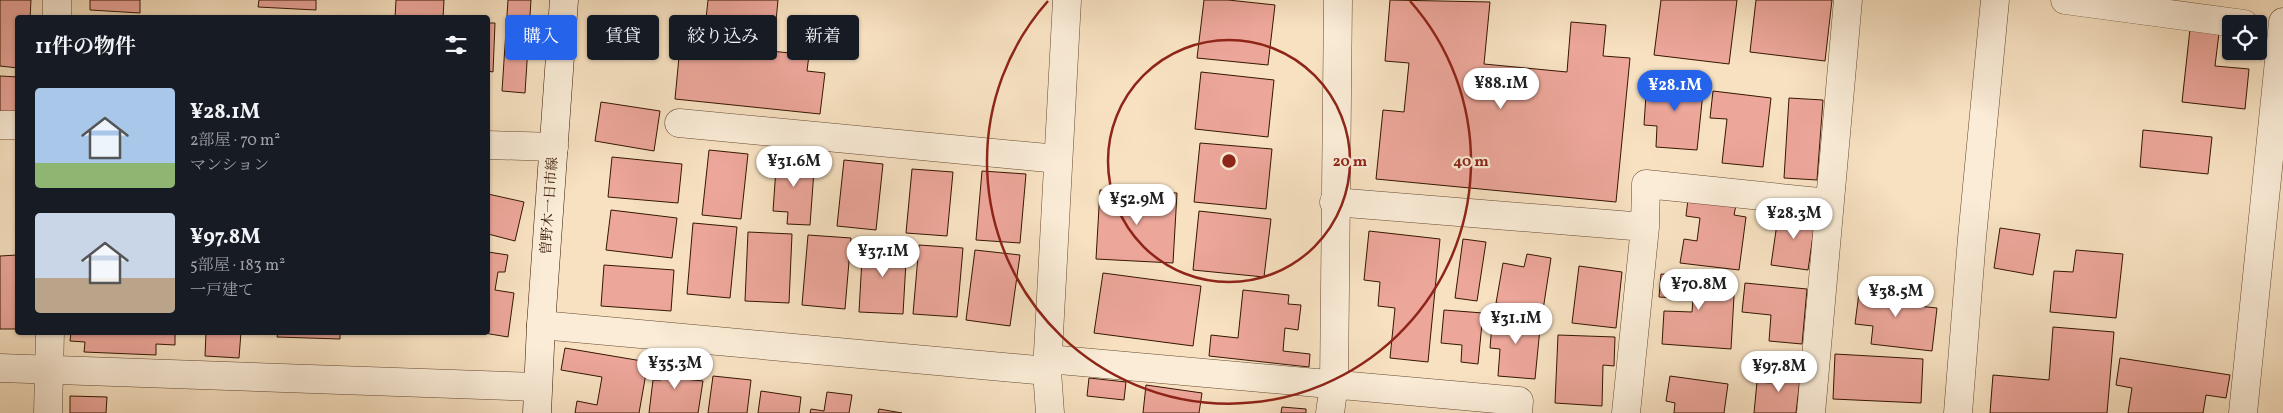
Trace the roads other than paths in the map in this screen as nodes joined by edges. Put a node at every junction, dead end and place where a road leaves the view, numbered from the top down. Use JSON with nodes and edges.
{"nodes":[{"id":1,"x":57,"y":0,"type":"edge"},
{"id":2,"x":564,"y":0,"type":"edge"},
{"id":3,"x":1068,"y":0,"type":"edge"},
{"id":4,"x":1338,"y":0,"type":"edge"},
{"id":5,"x":1848,"y":0,"type":"edge"},
{"id":6,"x":1995,"y":0,"type":"edge"},
{"id":7,"x":2065,"y":0,"type":"edge"},
{"id":8,"x":57,"y":15,"type":"edge"},
{"id":9,"x":2222,"y":21,"type":"edge"},
{"id":10,"x":2277,"y":26,"type":"edge"},
{"id":11,"x":679,"y":123,"type":"dead end"},
{"id":12,"x":0,"y":125,"type":"edge"},
{"id":13,"x":15,"y":125,"type":"edge"},
{"id":14,"x":490,"y":145,"type":"edge"},
{"id":15,"x":554,"y":148,"type":"junction"},
{"id":16,"x":1058,"y":159,"type":"junction"},
{"id":17,"x":1334,"y":202,"type":"junction"},
{"id":18,"x":1829,"y":203,"type":"junction"},
{"id":19,"x":1645,"y":227,"type":"junction"},
{"id":20,"x":540,"y":325,"type":"junction"},
{"id":21,"x":50,"y":335,"type":"edge"},
{"id":22,"x":1048,"y":365,"type":"junction"},
{"id":23,"x":0,"y":368,"type":"edge"},
{"id":24,"x":49,"y":370,"type":"junction"},
{"id":25,"x":1334,"y":384,"type":"junction"},
{"id":26,"x":537,"y":400,"type":"edge"},
{"id":27,"x":48,"y":413,"type":"edge"},
{"id":28,"x":1050,"y":413,"type":"edge"},
{"id":29,"x":1330,"y":413,"type":"edge"},
{"id":30,"x":1518,"y":413,"type":"edge"},
{"id":31,"x":1626,"y":413,"type":"edge"},
{"id":32,"x":1811,"y":413,"type":"edge"},
{"id":33,"x":1958,"y":413,"type":"edge"},
{"id":34,"x":2243,"y":413,"type":"edge"}],
"edges":[{"from":1,"to":8,"type":"street"},
{"from":2,"to":15,"type":"street","name":"曽野木一日市線"},
{"from":3,"to":16,"type":"street"},
{"from":4,"to":17,"type":"street"},
{"from":5,"to":18,"type":"street"},
{"from":6,"to":33,"type":"street"},
{"from":7,"to":9,"type":"street"},
{"from":10,"to":34,"type":"street"},
{"from":11,"to":16,"type":"street"},
{"from":12,"to":13,"type":"street"},
{"from":14,"to":15,"type":"street"},
{"from":15,"to":20,"type":"street","name":"曽野木一日市線"},
{"from":16,"to":22,"type":"street"},
{"from":17,"to":19,"type":"street"},
{"from":17,"to":25,"type":"street"},
{"from":18,"to":19,"type":"street"},
{"from":18,"to":32,"type":"street"},
{"from":19,"to":31,"type":"street"},
{"from":20,"to":22,"type":"street"},
{"from":20,"to":26,"type":"street","name":"曽野木一日市線"},
{"from":21,"to":24,"type":"street"},
{"from":22,"to":25,"type":"street"},
{"from":22,"to":28,"type":"street"},
{"from":23,"to":24,"type":"street"},
{"from":24,"to":26,"type":"street"},
{"from":24,"to":27,"type":"street"},
{"from":25,"to":29,"type":"street"},
{"from":25,"to":30,"type":"street"}]}
